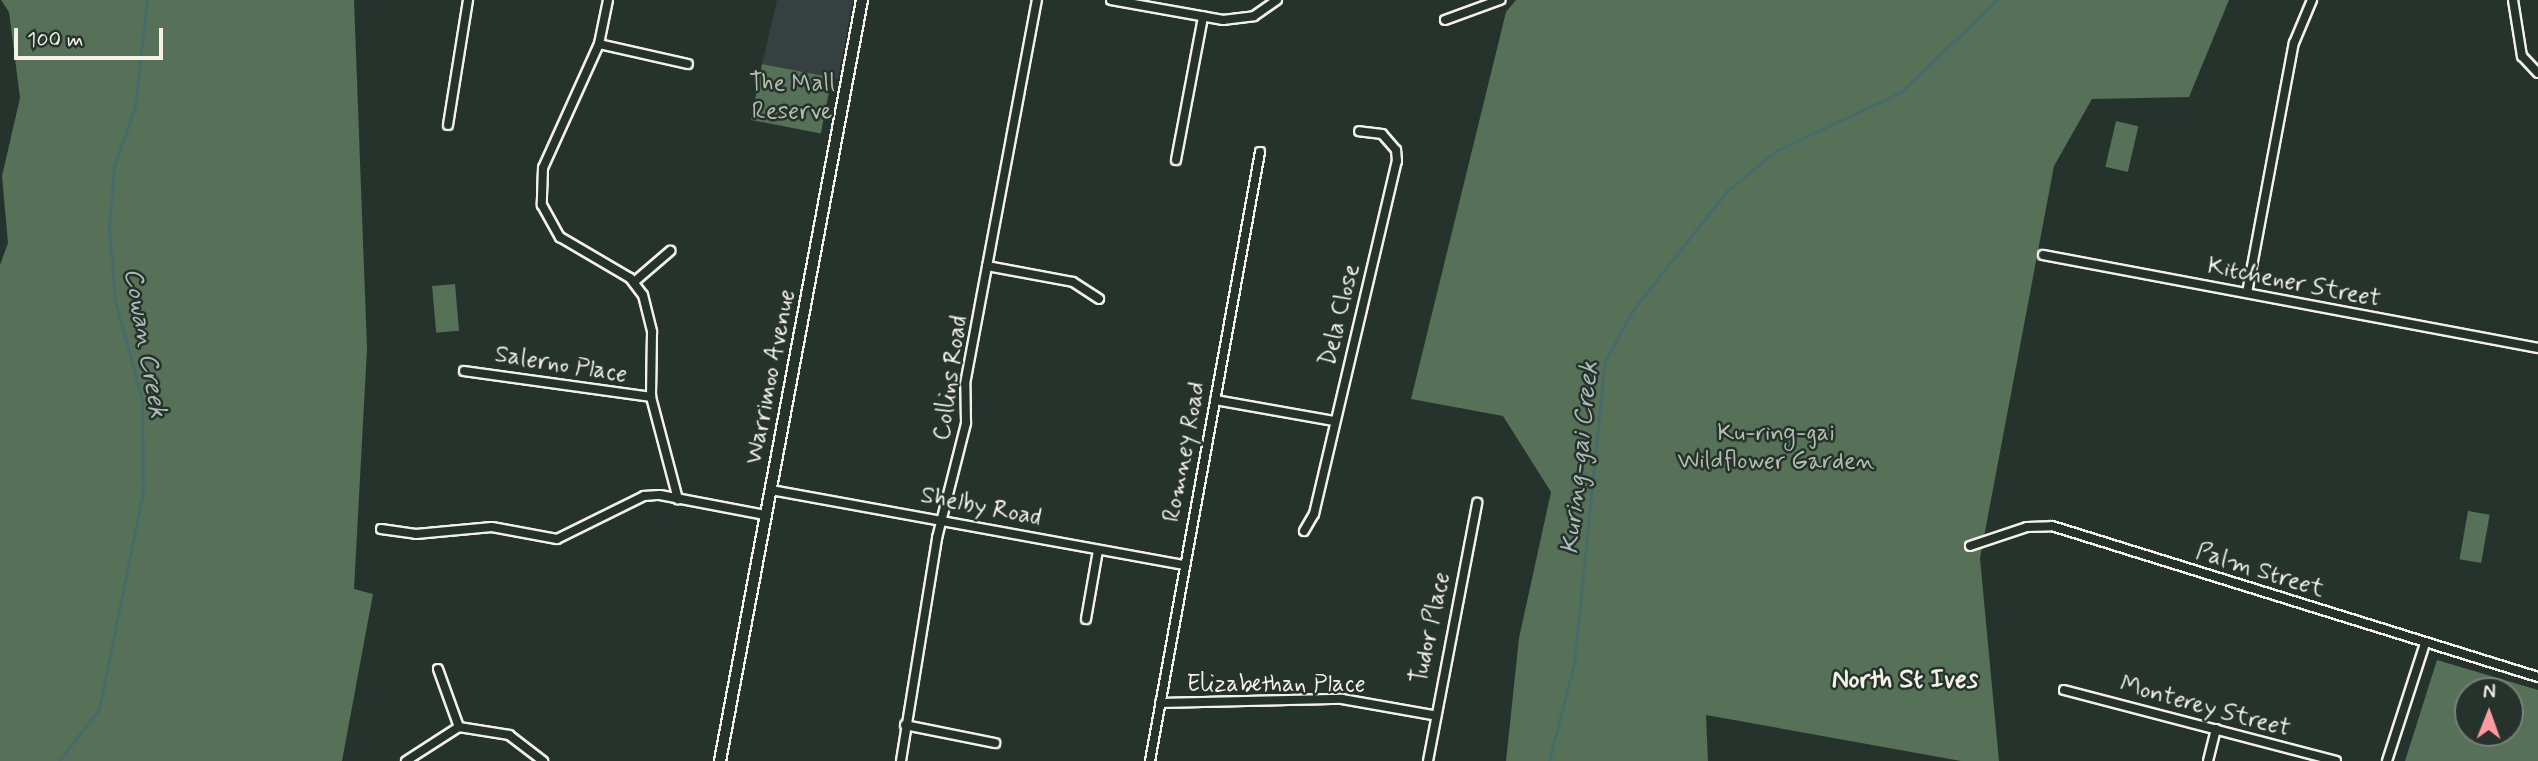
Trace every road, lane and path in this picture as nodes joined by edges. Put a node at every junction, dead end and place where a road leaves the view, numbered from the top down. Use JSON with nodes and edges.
{"nodes":[{"id":1,"x":468,"y":0,"type":"edge"},
{"id":2,"x":608,"y":0,"type":"edge"},
{"id":3,"x":862,"y":0,"type":"edge"},
{"id":4,"x":1037,"y":0,"type":"edge"},
{"id":5,"x":1111,"y":0,"type":"edge"},
{"id":6,"x":1277,"y":0,"type":"edge"},
{"id":7,"x":1500,"y":0,"type":"edge"},
{"id":8,"x":2312,"y":0,"type":"edge"},
{"id":9,"x":2513,"y":0,"type":"edge"},
{"id":10,"x":1203,"y":17,"type":"junction"},
{"id":11,"x":1445,"y":20,"type":"dead end"},
{"id":12,"x":599,"y":44,"type":"junction"},
{"id":13,"x":688,"y":64,"type":"dead end"},
{"id":14,"x":2538,"y":73,"type":"edge"},
{"id":15,"x":448,"y":125,"type":"dead end"},
{"id":16,"x":1359,"y":131,"type":"dead end"},
{"id":17,"x":1260,"y":152,"type":"dead end"},
{"id":18,"x":1176,"y":160,"type":"dead end"},
{"id":19,"x":670,"y":251,"type":"dead end"},
{"id":20,"x":2043,"y":255,"type":"dead end"},
{"id":21,"x":987,"y":266,"type":"junction"},
{"id":22,"x":634,"y":282,"type":"junction"},
{"id":23,"x":2247,"y":293,"type":"junction"},
{"id":24,"x":1099,"y":299,"type":"dead end"},
{"id":25,"x":2538,"y":348,"type":"edge"},
{"id":26,"x":464,"y":371,"type":"dead end"},
{"id":27,"x":651,"y":397,"type":"junction"},
{"id":28,"x":1215,"y":400,"type":"junction"},
{"id":29,"x":1334,"y":421,"type":"junction"},
{"id":30,"x":771,"y":490,"type":"junction"},
{"id":31,"x":678,"y":499,"type":"junction"},
{"id":32,"x":1477,"y":503,"type":"dead end"},
{"id":33,"x":765,"y":515,"type":"junction"},
{"id":34,"x":944,"y":518,"type":"junction"},
{"id":35,"x":381,"y":529,"type":"dead end"},
{"id":36,"x":1304,"y":531,"type":"dead end"},
{"id":37,"x":1970,"y":546,"type":"dead end"},
{"id":38,"x":1098,"y":550,"type":"junction"},
{"id":39,"x":1183,"y":565,"type":"junction"},
{"id":40,"x":1086,"y":619,"type":"dead end"},
{"id":41,"x":2426,"y":643,"type":"junction"},
{"id":42,"x":438,"y":669,"type":"dead end"},
{"id":43,"x":2538,"y":677,"type":"edge"},
{"id":44,"x":2064,"y":690,"type":"dead end"},
{"id":45,"x":1160,"y":703,"type":"junction"},
{"id":46,"x":1433,"y":715,"type":"junction"},
{"id":47,"x":905,"y":725,"type":"junction"},
{"id":48,"x":459,"y":727,"type":"junction"},
{"id":49,"x":2216,"y":729,"type":"junction"},
{"id":50,"x":995,"y":743,"type":"dead end"},
{"id":51,"x":406,"y":761,"type":"edge"},
{"id":52,"x":543,"y":761,"type":"edge"},
{"id":53,"x":720,"y":761,"type":"edge"},
{"id":54,"x":901,"y":761,"type":"edge"},
{"id":55,"x":1150,"y":761,"type":"edge"},
{"id":56,"x":1427,"y":761,"type":"edge"},
{"id":57,"x":2208,"y":761,"type":"edge"},
{"id":58,"x":2336,"y":761,"type":"edge"},
{"id":59,"x":2387,"y":761,"type":"edge"}],
"edges":[{"from":1,"to":15,"type":"street"},
{"from":2,"to":12,"type":"street"},
{"from":3,"to":30,"type":"street","name":"Warrimoo Avenue"},
{"from":4,"to":21,"type":"street","name":"Collins Road"},
{"from":5,"to":10,"type":"street"},
{"from":6,"to":10,"type":"street"},
{"from":7,"to":11,"type":"street"},
{"from":8,"to":23,"type":"street"},
{"from":9,"to":14,"type":"street"},
{"from":10,"to":18,"type":"street"},
{"from":12,"to":13,"type":"street"},
{"from":12,"to":22,"type":"street"},
{"from":16,"to":29,"type":"street","name":"Dela Close"},
{"from":17,"to":28,"type":"street","name":"Romney Road"},
{"from":19,"to":22,"type":"street"},
{"from":20,"to":23,"type":"street","name":"Kitchener Street"},
{"from":21,"to":24,"type":"street"},
{"from":21,"to":34,"type":"street","name":"Collins Road"},
{"from":22,"to":27,"type":"street"},
{"from":23,"to":25,"type":"street","name":"Kitchener Street"},
{"from":26,"to":27,"type":"street","name":"Salerno Place"},
{"from":27,"to":31,"type":"street"},
{"from":28,"to":29,"type":"street"},
{"from":28,"to":39,"type":"street","name":"Romney Road"},
{"from":29,"to":36,"type":"street","name":"Dela Close"},
{"from":30,"to":33,"type":"street","name":"Warrimoo Avenue"},
{"from":30,"to":34,"type":"street","name":"Shelby Road"},
{"from":31,"to":33,"type":"street"},
{"from":31,"to":35,"type":"street"},
{"from":32,"to":46,"type":"street","name":"Tudor Place"},
{"from":33,"to":53,"type":"street","name":"Warrimoo Avenue"},
{"from":34,"to":38,"type":"street","name":"Shelby Road"},
{"from":34,"to":47,"type":"street","name":"Collins Road"},
{"from":37,"to":41,"type":"street","name":"Palm Street"},
{"from":38,"to":39,"type":"street","name":"Shelby Road"},
{"from":38,"to":40,"type":"street"},
{"from":39,"to":45,"type":"street","name":"Romney Road"},
{"from":41,"to":43,"type":"street","name":"Palm Street"},
{"from":41,"to":59,"type":"street"},
{"from":42,"to":48,"type":"street"},
{"from":44,"to":49,"type":"street","name":"Monterey Street"},
{"from":45,"to":46,"type":"street","name":"Elizabethan Place"},
{"from":45,"to":55,"type":"street","name":"Romney Road"},
{"from":46,"to":56,"type":"street","name":"Tudor Place"},
{"from":47,"to":50,"type":"street"},
{"from":47,"to":54,"type":"street","name":"Collins Road"},
{"from":48,"to":51,"type":"street"},
{"from":48,"to":52,"type":"street"},
{"from":49,"to":57,"type":"street"},
{"from":49,"to":58,"type":"street","name":"Monterey Street"}]}
